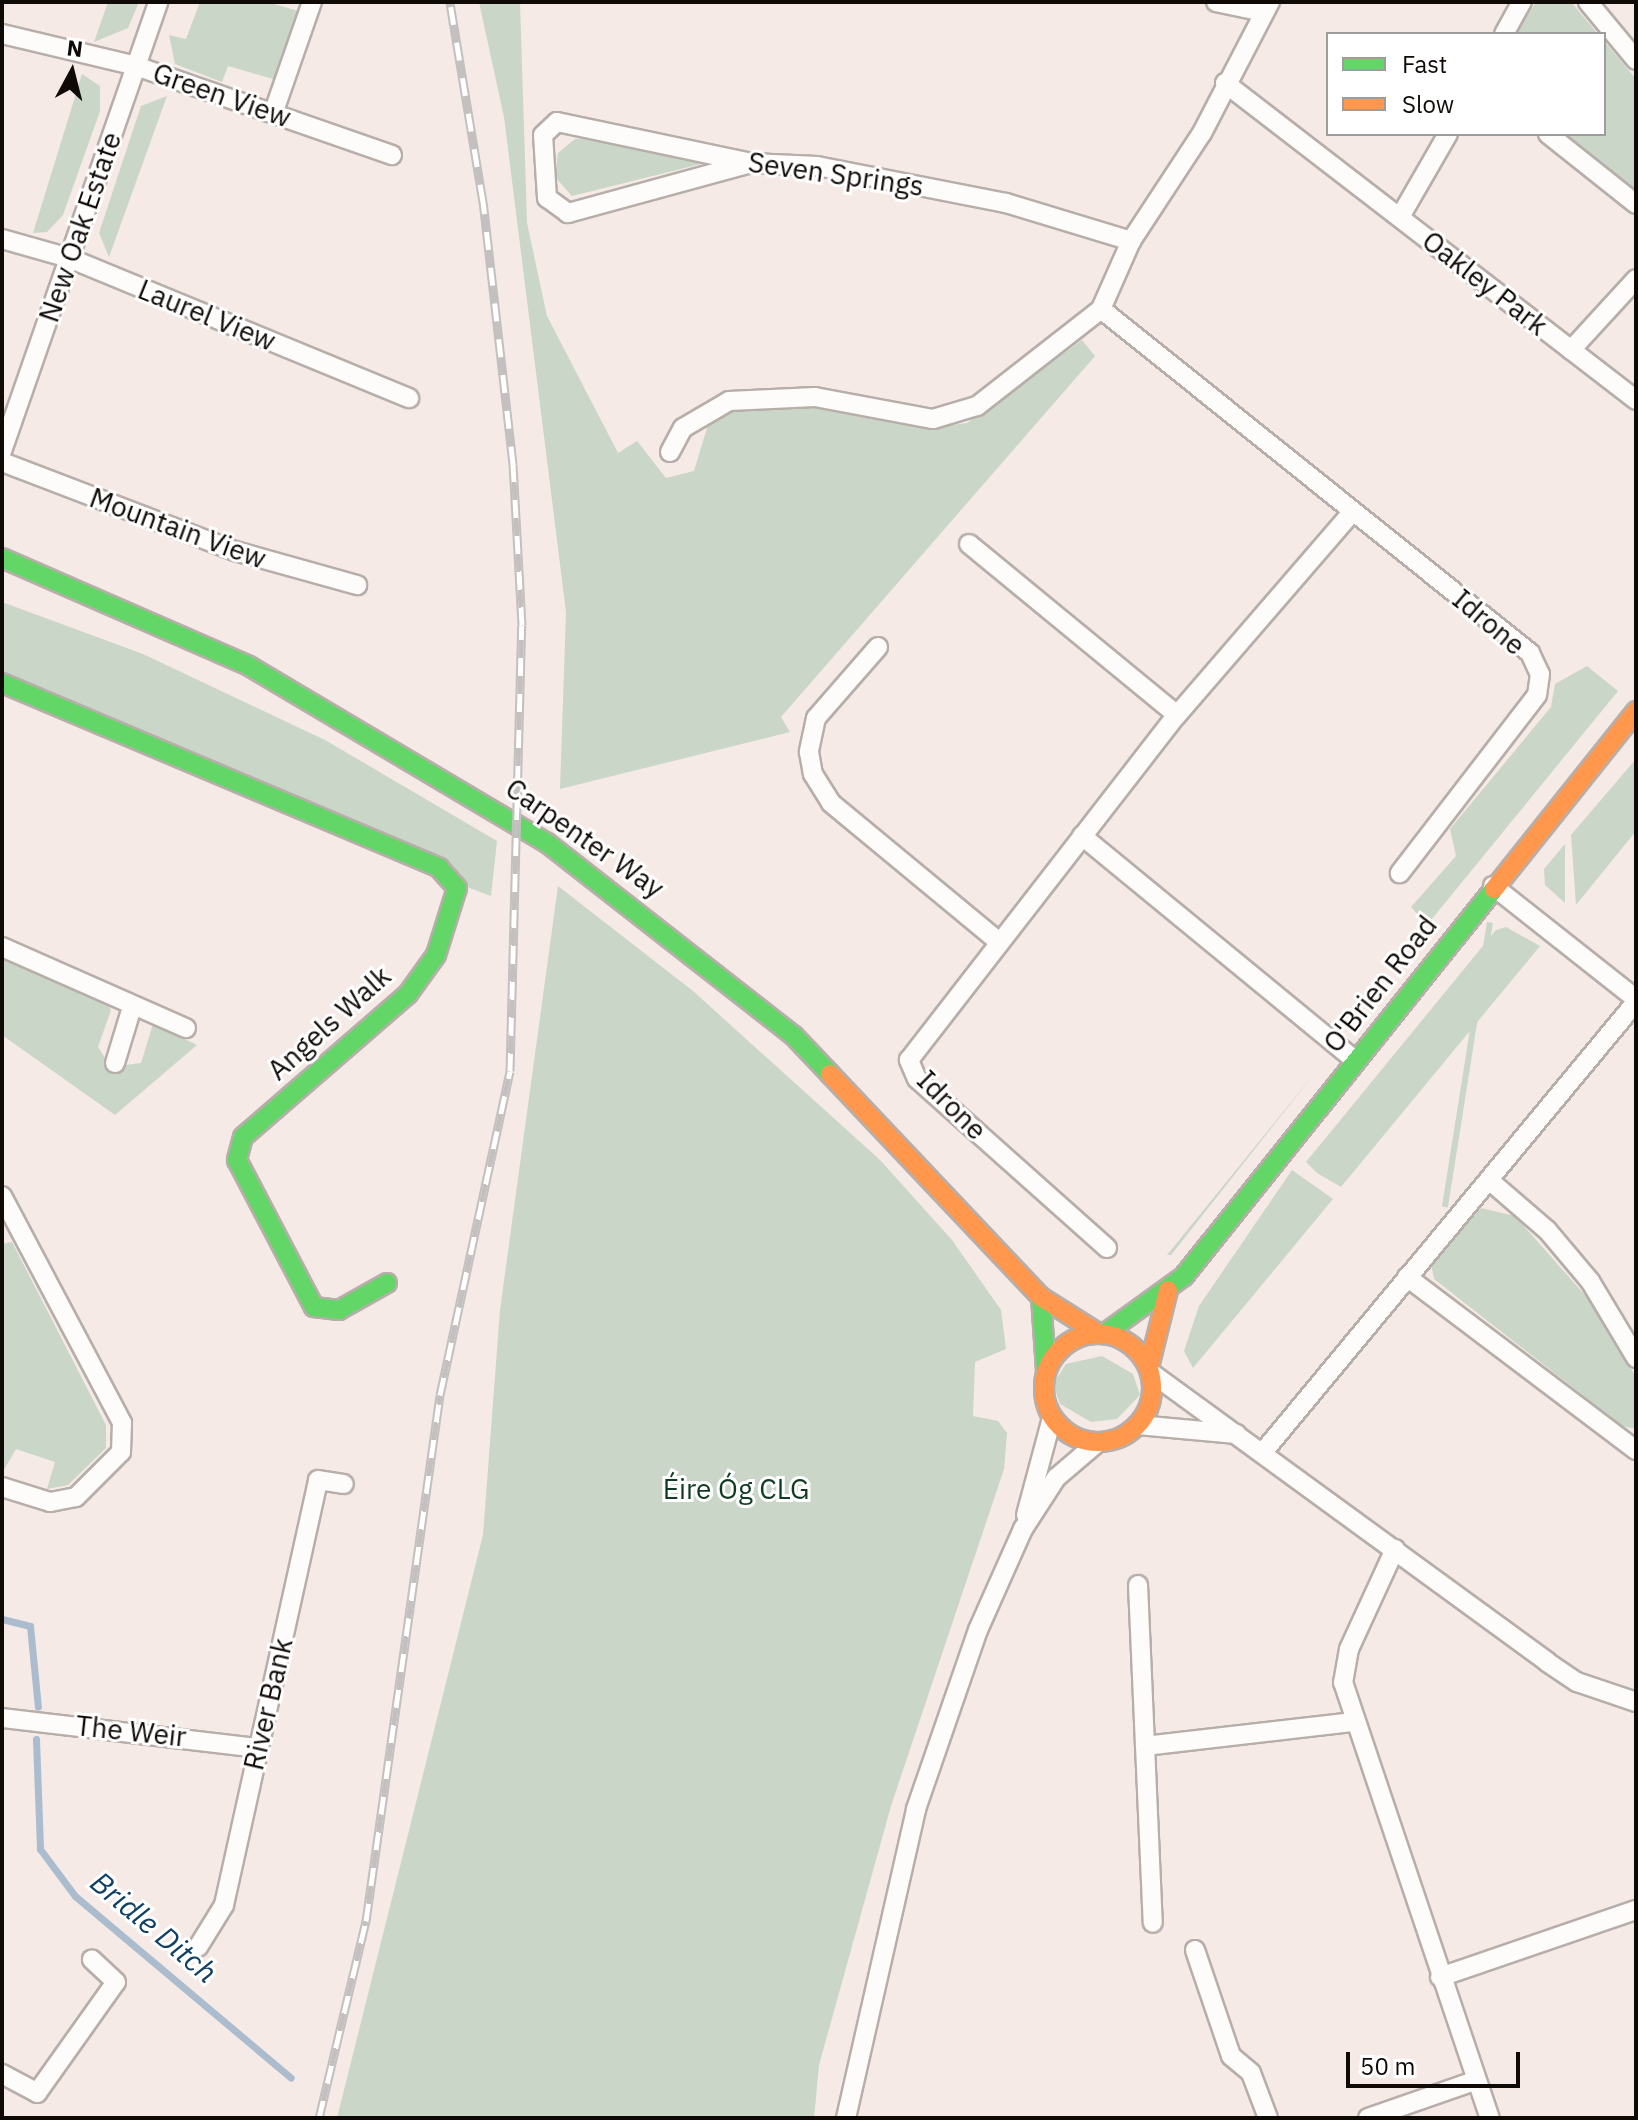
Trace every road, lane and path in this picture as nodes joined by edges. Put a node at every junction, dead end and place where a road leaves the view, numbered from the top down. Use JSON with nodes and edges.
{"nodes":[{"id":1,"x":158,"y":2,"type":"edge"},
{"id":2,"x":312,"y":2,"type":"edge"},
{"id":3,"x":1216,"y":2,"type":"edge"},
{"id":4,"x":1522,"y":2,"type":"edge"},
{"id":5,"x":1588,"y":2,"type":"edge"},
{"id":6,"x":1267,"y":7,"type":"edge"},
{"id":7,"x":1505,"y":32,"type":"edge"},
{"id":8,"x":2,"y":34,"type":"edge"},
{"id":9,"x":1636,"y":60,"type":"edge"},
{"id":10,"x":136,"y":66,"type":"junction"},
{"id":11,"x":1225,"y":83,"type":"junction"},
{"id":12,"x":274,"y":111,"type":"junction"},
{"id":13,"x":1447,"y":136,"type":"edge"},
{"id":14,"x":1551,"y":136,"type":"edge"},
{"id":15,"x":392,"y":155,"type":"dead end"},
{"id":16,"x":751,"y":163,"type":"junction"},
{"id":17,"x":1636,"y":204,"type":"edge"},
{"id":18,"x":1400,"y":217,"type":"junction"},
{"id":19,"x":2,"y":239,"type":"edge"},
{"id":20,"x":1131,"y":241,"type":"junction"},
{"id":21,"x":69,"y":258,"type":"junction"},
{"id":22,"x":1636,"y":279,"type":"edge"},
{"id":23,"x":1101,"y":309,"type":"junction"},
{"id":24,"x":1571,"y":350,"type":"junction"},
{"id":25,"x":409,"y":398,"type":"dead end"},
{"id":26,"x":1636,"y":400,"type":"edge"},
{"id":27,"x":2,"y":451,"type":"edge"},
{"id":28,"x":670,"y":452,"type":"dead end"},
{"id":29,"x":2,"y":462,"type":"edge"},
{"id":30,"x":1353,"y":511,"type":"junction"},
{"id":31,"x":969,"y":544,"type":"dead end"},
{"id":32,"x":2,"y":558,"type":"edge"},
{"id":33,"x":357,"y":585,"type":"dead end"},
{"id":34,"x":878,"y":647,"type":"dead end"},
{"id":35,"x":2,"y":683,"type":"edge"},
{"id":36,"x":1636,"y":711,"type":"edge"},
{"id":37,"x":1177,"y":715,"type":"junction"},
{"id":38,"x":1082,"y":836,"type":"junction"},
{"id":39,"x":1400,"y":873,"type":"dead end"},
{"id":40,"x":1493,"y":886,"type":"junction"},
{"id":41,"x":998,"y":941,"type":"junction"},
{"id":42,"x":2,"y":947,"type":"edge"},
{"id":43,"x":1636,"y":1001,"type":"edge"},
{"id":44,"x":132,"y":1007,"type":"junction"},
{"id":45,"x":186,"y":1028,"type":"dead end"},
{"id":46,"x":1355,"y":1060,"type":"junction"},
{"id":47,"x":115,"y":1063,"type":"dead end"},
{"id":48,"x":1489,"y":1180,"type":"junction"},
{"id":49,"x":5,"y":1207,"type":"edge"},
{"id":50,"x":1107,"y":1248,"type":"dead end"},
{"id":51,"x":1407,"y":1277,"type":"junction"},
{"id":52,"x":387,"y":1283,"type":"dead end"},
{"id":53,"x":1168,"y":1290,"type":"junction"},
{"id":54,"x":1041,"y":1297,"type":"junction"},
{"id":55,"x":1101,"y":1334,"type":"junction"},
{"id":56,"x":1636,"y":1358,"type":"edge"},
{"id":57,"x":1150,"y":1369,"type":"junction"},
{"id":58,"x":1046,"y":1370,"type":"junction"},
{"id":59,"x":1052,"y":1418,"type":"junction"},
{"id":60,"x":1138,"y":1425,"type":"junction"},
{"id":61,"x":1237,"y":1434,"type":"junction"},
{"id":62,"x":1097,"y":1443,"type":"junction"},
{"id":63,"x":1636,"y":1450,"type":"edge"},
{"id":64,"x":1264,"y":1451,"type":"junction"},
{"id":65,"x":344,"y":1484,"type":"dead end"},
{"id":66,"x":2,"y":1487,"type":"edge"},
{"id":67,"x":1023,"y":1529,"type":"junction"},
{"id":68,"x":1395,"y":1549,"type":"junction"},
{"id":69,"x":1138,"y":1585,"type":"dead end"},
{"id":70,"x":1636,"y":1702,"type":"edge"},
{"id":71,"x":2,"y":1718,"type":"edge"},
{"id":72,"x":1354,"y":1722,"type":"junction"},
{"id":73,"x":1145,"y":1746,"type":"junction"},
{"id":74,"x":258,"y":1748,"type":"junction"},
{"id":75,"x":1636,"y":1910,"type":"edge"},
{"id":76,"x":1153,"y":1923,"type":"dead end"},
{"id":77,"x":198,"y":1947,"type":"dead end"},
{"id":78,"x":1195,"y":1950,"type":"dead end"},
{"id":79,"x":92,"y":1960,"type":"dead end"},
{"id":80,"x":1440,"y":1977,"type":"junction"},
{"id":81,"x":2,"y":2074,"type":"edge"},
{"id":82,"x":1477,"y":2080,"type":"junction"},
{"id":83,"x":846,"y":2118,"type":"edge"},
{"id":84,"x":1268,"y":2118,"type":"edge"},
{"id":85,"x":1368,"y":2118,"type":"edge"},
{"id":86,"x":1490,"y":2118,"type":"edge"}],
"edges":[{"from":1,"to":10,"type":"street","name":"New Oak Estate"},
{"from":2,"to":12,"type":"street"},
{"from":3,"to":6,"type":"street"},
{"from":4,"to":7,"type":"street"},
{"from":5,"to":9,"type":"street"},
{"from":6,"to":11,"type":"street"},
{"from":8,"to":10,"type":"street","name":"Green View"},
{"from":10,"to":12,"type":"street","name":"Green View"},
{"from":10,"to":21,"type":"street","name":"New Oak Estate"},
{"from":11,"to":18,"type":"street","name":"Oakley Park"},
{"from":11,"to":20,"type":"street"},
{"from":12,"to":15,"type":"street","name":"Green View"},
{"from":13,"to":18,"type":"street","name":"Oakley Park"},
{"from":14,"to":17,"type":"street"},
{"from":16,"to":16,"type":"street","name":"Seven Springs"},
{"from":16,"to":20,"type":"street","name":"Seven Springs"},
{"from":18,"to":24,"type":"street","name":"Oakley Park"},
{"from":19,"to":21,"type":"street","name":"Laurel View"},
{"from":20,"to":23,"type":"street"},
{"from":21,"to":25,"type":"street","name":"Laurel View"},
{"from":21,"to":27,"type":"street","name":"New Oak Estate"},
{"from":22,"to":24,"type":"street","name":"Oakley Park"},
{"from":23,"to":28,"type":"street"},
{"from":23,"to":30,"type":"street","name":"Idrone"},
{"from":24,"to":26,"type":"street","name":"Oakley Park"},
{"from":29,"to":33,"type":"street","name":"Mountain View"},
{"from":30,"to":37,"type":"street","name":"Idrone"},
{"from":30,"to":39,"type":"street","name":"Idrone"},
{"from":31,"to":37,"type":"street"},
{"from":32,"to":54,"type":"street","name":"Carpenter Way"},
{"from":34,"to":41,"type":"street"},
{"from":35,"to":52,"type":"street","name":"Angels Walk"},
{"from":36,"to":40,"type":"street","name":"O'Brien Road"},
{"from":37,"to":38,"type":"street","name":"Idrone"},
{"from":38,"to":41,"type":"street","name":"Idrone"},
{"from":38,"to":46,"type":"street"},
{"from":40,"to":43,"type":"street"},
{"from":40,"to":46,"type":"street","name":"O'Brien Road"},
{"from":41,"to":50,"type":"street","name":"Idrone"},
{"from":42,"to":44,"type":"street"},
{"from":43,"to":48,"type":"street"},
{"from":44,"to":45,"type":"street"},
{"from":44,"to":47,"type":"street"},
{"from":46,"to":53,"type":"street","name":"O'Brien Road"},
{"from":48,"to":51,"type":"street"},
{"from":48,"to":56,"type":"street"},
{"from":49,"to":66,"type":"street"},
{"from":51,"to":63,"type":"street"},
{"from":51,"to":64,"type":"street"},
{"from":53,"to":55,"type":"street","name":"O'Brien Road"},
{"from":53,"to":57,"type":"street","name":"O'Brien Road"},
{"from":54,"to":55,"type":"street","name":"Carpenter Way"},
{"from":54,"to":58,"type":"street"},
{"from":55,"to":57,"type":"street"},
{"from":55,"to":58,"type":"street"},
{"from":57,"to":60,"type":"street"},
{"from":57,"to":61,"type":"street"},
{"from":58,"to":59,"type":"street"},
{"from":59,"to":62,"type":"street"},
{"from":59,"to":67,"type":"street"},
{"from":60,"to":61,"type":"street"},
{"from":60,"to":62,"type":"street"},
{"from":61,"to":64,"type":"street"},
{"from":62,"to":67,"type":"street"},
{"from":64,"to":68,"type":"street"},
{"from":65,"to":74,"type":"street","name":"River Bank"},
{"from":67,"to":83,"type":"street"},
{"from":68,"to":70,"type":"street"},
{"from":68,"to":72,"type":"street"},
{"from":69,"to":73,"type":"street"},
{"from":71,"to":74,"type":"street","name":"The Weir"},
{"from":72,"to":73,"type":"street"},
{"from":72,"to":80,"type":"street"},
{"from":73,"to":76,"type":"street"},
{"from":74,"to":77,"type":"street","name":"River Bank"},
{"from":75,"to":80,"type":"street"},
{"from":78,"to":84,"type":"street"},
{"from":79,"to":81,"type":"street"},
{"from":80,"to":82,"type":"street"},
{"from":82,"to":85,"type":"street"},
{"from":82,"to":86,"type":"street"}]}
